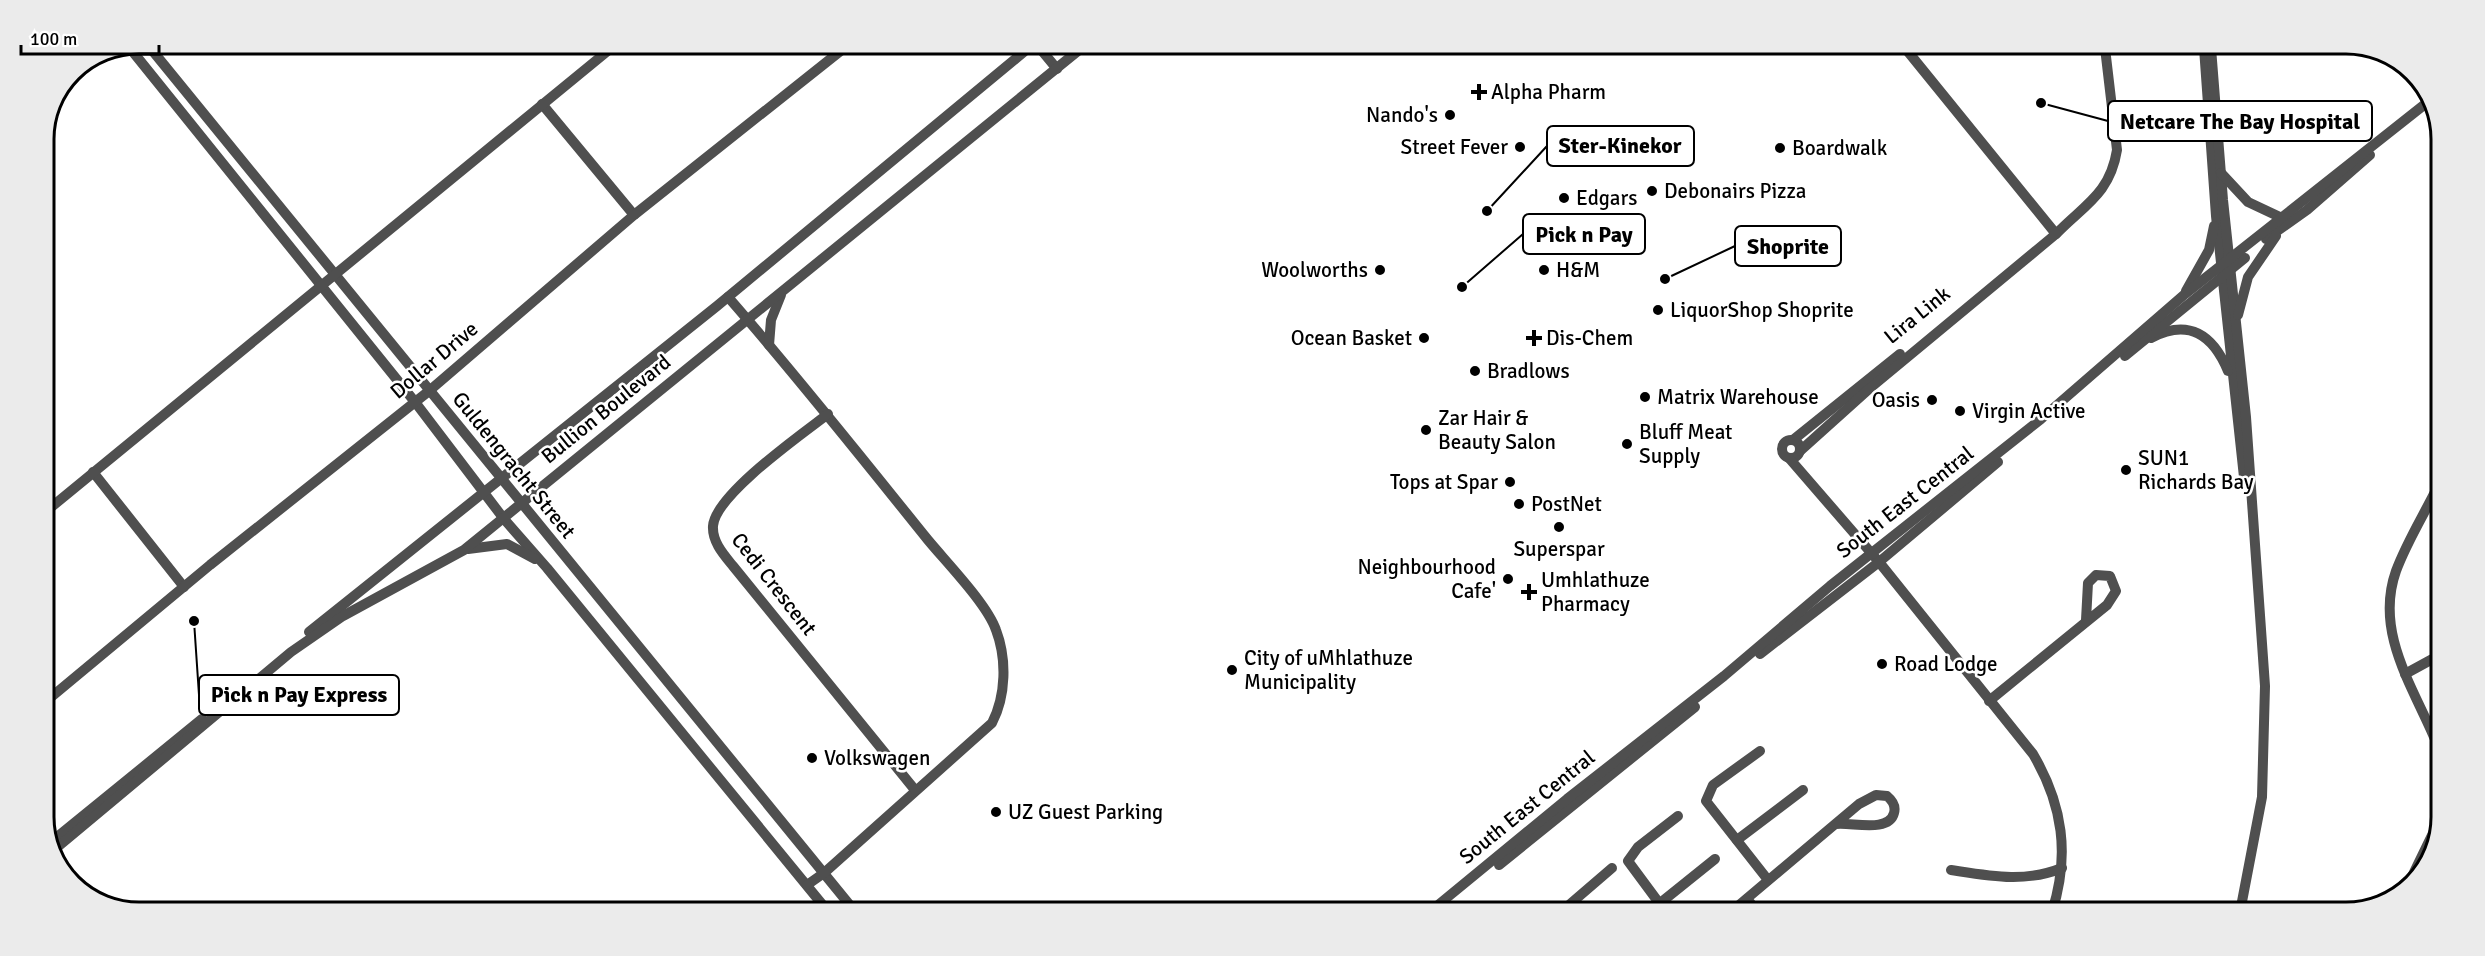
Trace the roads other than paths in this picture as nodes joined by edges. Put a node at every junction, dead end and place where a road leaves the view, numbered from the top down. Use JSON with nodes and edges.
{"nodes":[{"id":1,"x":135,"y":54,"type":"edge"},
{"id":2,"x":155,"y":54,"type":"edge"},
{"id":3,"x":604,"y":54,"type":"edge"},
{"id":4,"x":837,"y":54,"type":"edge"},
{"id":5,"x":1020,"y":54,"type":"edge"},
{"id":6,"x":1045,"y":54,"type":"edge"},
{"id":7,"x":1075,"y":54,"type":"edge"},
{"id":8,"x":1904,"y":54,"type":"edge"},
{"id":9,"x":1910,"y":54,"type":"edge"},
{"id":10,"x":2106,"y":54,"type":"edge"},
{"id":11,"x":2204,"y":54,"type":"edge"},
{"id":12,"x":2211,"y":54,"type":"edge"},
{"id":13,"x":1057,"y":69,"type":"junction"},
{"id":14,"x":542,"y":104,"type":"junction"},
{"id":15,"x":2424,"y":105,"type":"edge"},
{"id":16,"x":2426,"y":111,"type":"edge"},
{"id":17,"x":2221,"y":173,"type":"junction"},
{"id":18,"x":634,"y":214,"type":"junction"},
{"id":19,"x":2216,"y":216,"type":"junction"},
{"id":20,"x":2284,"y":222,"type":"junction"},
{"id":21,"x":2052,"y":234,"type":"junction"},
{"id":22,"x":2227,"y":268,"type":"junction"},
{"id":23,"x":335,"y":274,"type":"junction"},
{"id":24,"x":321,"y":286,"type":"junction"},
{"id":25,"x":784,"y":290,"type":"junction"},
{"id":26,"x":2185,"y":294,"type":"junction"},
{"id":27,"x":728,"y":297,"type":"junction"},
{"id":28,"x":748,"y":319,"type":"junction"},
{"id":29,"x":2237,"y":322,"type":"junction"},
{"id":30,"x":769,"y":345,"type":"junction"},
{"id":31,"x":2136,"y":346,"type":"junction"},
{"id":32,"x":2232,"y":382,"type":"junction"},
{"id":33,"x":429,"y":391,"type":"junction"},
{"id":34,"x":415,"y":402,"type":"junction"},
{"id":35,"x":828,"y":414,"type":"junction"},
{"id":36,"x":1793,"y":440,"type":"junction"},
{"id":37,"x":1796,"y":454,"type":"junction"},
{"id":38,"x":93,"y":472,"type":"junction"},
{"id":39,"x":502,"y":478,"type":"junction"},
{"id":40,"x":483,"y":492,"type":"junction"},
{"id":41,"x":2431,"y":500,"type":"edge"},
{"id":42,"x":520,"y":504,"type":"junction"},
{"id":43,"x":54,"y":505,"type":"edge"},
{"id":44,"x":504,"y":519,"type":"junction"},
{"id":45,"x":2253,"y":537,"type":"junction"},
{"id":46,"x":464,"y":550,"type":"junction"},
{"id":47,"x":1870,"y":554,"type":"junction"},
{"id":48,"x":1879,"y":562,"type":"junction"},
{"id":49,"x":547,"y":568,"type":"junction"},
{"id":50,"x":184,"y":587,"type":"junction"},
{"id":51,"x":2086,"y":620,"type":"dead end"},
{"id":52,"x":2431,"y":660,"type":"edge"},
{"id":53,"x":2405,"y":674,"type":"junction"},
{"id":54,"x":54,"y":695,"type":"edge"},
{"id":55,"x":1989,"y":701,"type":"junction"},
{"id":56,"x":2431,"y":731,"type":"edge"},
{"id":57,"x":1760,"y":751,"type":"dead end"},
{"id":58,"x":915,"y":790,"type":"junction"},
{"id":59,"x":1803,"y":790,"type":"dead end"},
{"id":60,"x":1678,"y":816,"type":"dead end"},
{"id":61,"x":1836,"y":824,"type":"junction"},
{"id":62,"x":57,"y":837,"type":"edge"},
{"id":63,"x":1737,"y":840,"type":"junction"},
{"id":64,"x":59,"y":846,"type":"edge"},
{"id":65,"x":1715,"y":859,"type":"dead end"},
{"id":66,"x":1611,"y":868,"type":"dead end"},
{"id":67,"x":2062,"y":868,"type":"junction"},
{"id":68,"x":1951,"y":870,"type":"dead end"},
{"id":69,"x":824,"y":873,"type":"junction"},
{"id":70,"x":1768,"y":880,"type":"junction"},
{"id":71,"x":807,"y":885,"type":"junction"},
{"id":72,"x":1747,"y":898,"type":"junction"},
{"id":73,"x":820,"y":902,"type":"edge"},
{"id":74,"x":847,"y":902,"type":"edge"},
{"id":75,"x":1442,"y":902,"type":"edge"},
{"id":76,"x":1453,"y":902,"type":"edge"},
{"id":77,"x":1572,"y":902,"type":"edge"},
{"id":78,"x":1658,"y":902,"type":"edge"},
{"id":79,"x":1668,"y":902,"type":"edge"},
{"id":80,"x":1742,"y":902,"type":"edge"},
{"id":81,"x":1750,"y":902,"type":"edge"},
{"id":82,"x":2054,"y":902,"type":"edge"},
{"id":83,"x":2242,"y":902,"type":"edge"}],
"edges":[{"from":1,"to":24,"type":"street","name":"Guldengracht Street"},
{"from":2,"to":23,"type":"street","name":"Guldengracht Street"},
{"from":3,"to":14,"type":"street"},
{"from":4,"to":18,"type":"street","name":"Dollar Drive"},
{"from":5,"to":27,"type":"street","name":"Bullion Boulevard"},
{"from":6,"to":13,"type":"street"},
{"from":7,"to":13,"type":"street","name":"Bullion Boulevard"},
{"from":8,"to":21,"type":"street"},
{"from":9,"to":21,"type":"street"},
{"from":10,"to":21,"type":"street"},
{"from":11,"to":19,"type":"street"},
{"from":12,"to":17,"type":"street"},
{"from":13,"to":25,"type":"street","name":"Bullion Boulevard"},
{"from":14,"to":18,"type":"street"},
{"from":14,"to":23,"type":"street"},
{"from":15,"to":20,"type":"street","name":"South East Central"},
{"from":16,"to":20,"type":"street","name":"South East Central"},
{"from":17,"to":20,"type":"street"},
{"from":17,"to":22,"type":"street"},
{"from":18,"to":33,"type":"street","name":"Dollar Drive"},
{"from":19,"to":22,"type":"street"},
{"from":19,"to":26,"type":"street"},
{"from":20,"to":22,"type":"street","name":"South East Central"},
{"from":20,"to":29,"type":"street"},
{"from":21,"to":36,"type":"street","name":"Lira Link"},
{"from":21,"to":37,"type":"street","name":"Lira Link"},
{"from":22,"to":26,"type":"street","name":"South East Central"},
{"from":22,"to":29,"type":"street"},
{"from":22,"to":31,"type":"street","name":"South East Central"},
{"from":22,"to":32,"type":"street"},
{"from":23,"to":24,"type":"street"},
{"from":23,"to":33,"type":"street","name":"Guldengracht Street"},
{"from":24,"to":34,"type":"street","name":"Guldengracht Street"},
{"from":24,"to":38,"type":"street"},
{"from":25,"to":28,"type":"street","name":"Bullion Boulevard"},
{"from":25,"to":30,"type":"street"},
{"from":26,"to":47,"type":"street","name":"South East Central"},
{"from":27,"to":28,"type":"street"},
{"from":27,"to":39,"type":"street","name":"Bullion Boulevard"},
{"from":28,"to":30,"type":"street"},
{"from":28,"to":42,"type":"street","name":"Bullion Boulevard"},
{"from":29,"to":45,"type":"street"},
{"from":30,"to":35,"type":"street"},
{"from":31,"to":32,"type":"street"},
{"from":31,"to":48,"type":"street","name":"South East Central"},
{"from":32,"to":45,"type":"street"},
{"from":33,"to":34,"type":"street","name":"Dollar Drive"},
{"from":33,"to":39,"type":"street","name":"Guldengracht Street"},
{"from":34,"to":40,"type":"street","name":"Guldengracht Street"},
{"from":34,"to":50,"type":"street","name":"Dollar Drive"},
{"from":35,"to":58,"type":"street"},
{"from":35,"to":58,"type":"street","name":"Cedi Crescent"},
{"from":36,"to":37,"type":"street"},
{"from":36,"to":37,"type":"street"},
{"from":37,"to":47,"type":"street"},
{"from":38,"to":43,"type":"street"},
{"from":38,"to":50,"type":"street"},
{"from":39,"to":40,"type":"street","name":"Bullion Boulevard"},
{"from":39,"to":42,"type":"street","name":"Guldengracht Street"},
{"from":40,"to":44,"type":"street","name":"Guldengracht Street"},
{"from":40,"to":62,"type":"street","name":"Bullion Boulevard"},
{"from":41,"to":53,"type":"street"},
{"from":42,"to":44,"type":"street","name":"Bullion Boulevard"},
{"from":42,"to":69,"type":"street","name":"Guldengracht Street"},
{"from":44,"to":46,"type":"street","name":"Bullion Boulevard"},
{"from":44,"to":49,"type":"street","name":"Guldengracht Street"},
{"from":45,"to":83,"type":"street"},
{"from":46,"to":49,"type":"street"},
{"from":46,"to":64,"type":"street","name":"Bullion Boulevard"},
{"from":47,"to":48,"type":"street"},
{"from":47,"to":75,"type":"street","name":"South East Central"},
{"from":48,"to":55,"type":"street"},
{"from":48,"to":76,"type":"street","name":"South East Central"},
{"from":49,"to":71,"type":"street","name":"Guldengracht Street"},
{"from":50,"to":54,"type":"street","name":"Dollar Drive"},
{"from":51,"to":55,"type":"street"},
{"from":52,"to":53,"type":"street"},
{"from":53,"to":56,"type":"street"},
{"from":55,"to":67,"type":"street"},
{"from":57,"to":63,"type":"street"},
{"from":58,"to":69,"type":"street"},
{"from":59,"to":63,"type":"street"},
{"from":60,"to":78,"type":"street"},
{"from":61,"to":61,"type":"street"},
{"from":61,"to":70,"type":"street"},
{"from":63,"to":70,"type":"street"},
{"from":65,"to":79,"type":"street"},
{"from":66,"to":77,"type":"street"},
{"from":67,"to":68,"type":"street"},
{"from":67,"to":82,"type":"street"},
{"from":69,"to":71,"type":"street"},
{"from":69,"to":74,"type":"street","name":"Guldengracht Street"},
{"from":70,"to":72,"type":"street"},
{"from":71,"to":73,"type":"street","name":"Guldengracht Street"},
{"from":72,"to":80,"type":"street"},
{"from":72,"to":81,"type":"street"}]}
